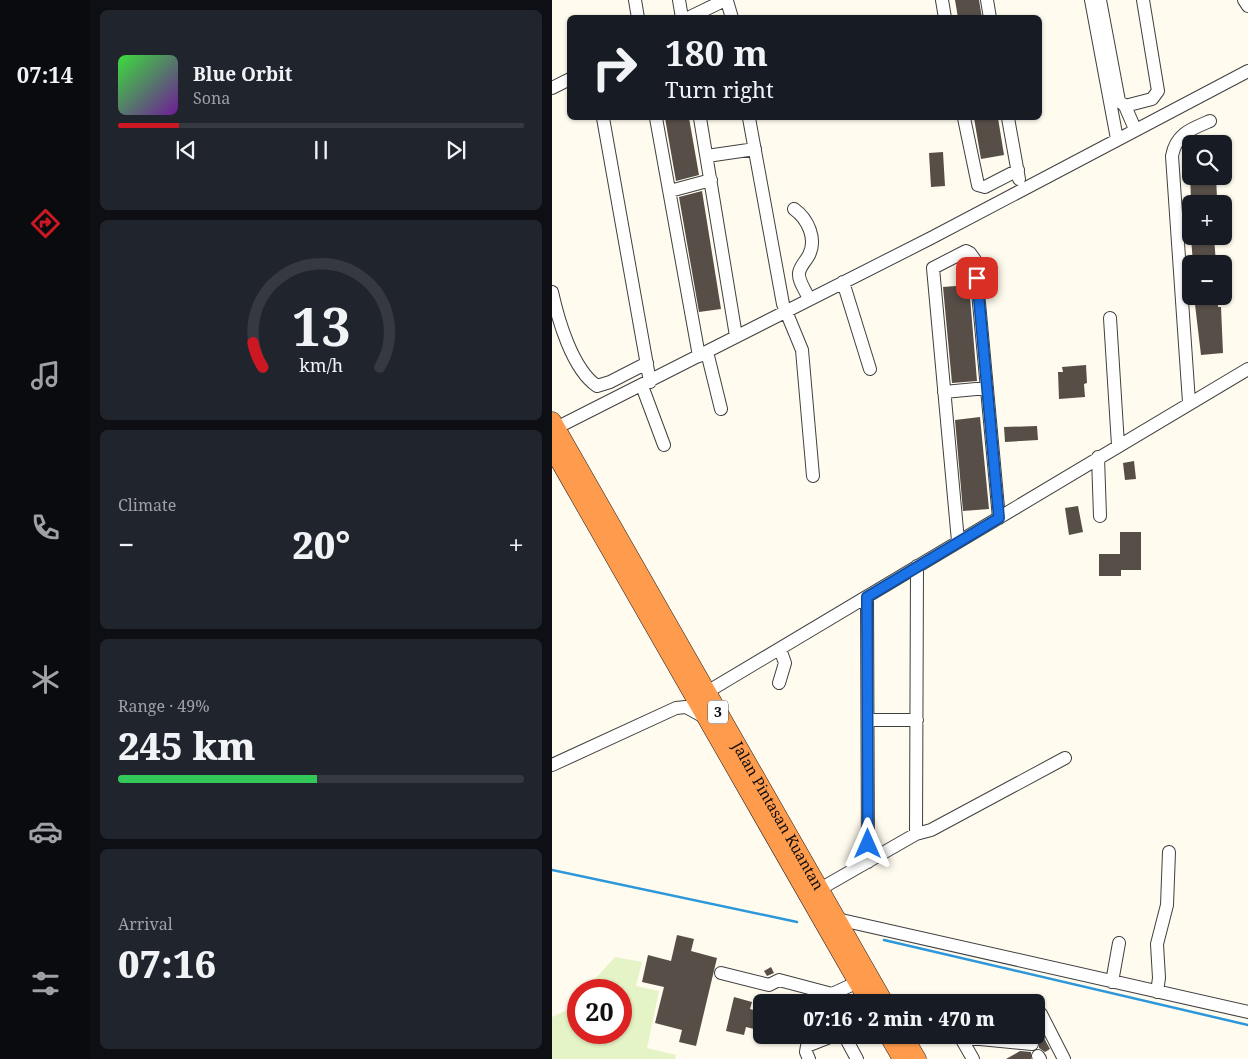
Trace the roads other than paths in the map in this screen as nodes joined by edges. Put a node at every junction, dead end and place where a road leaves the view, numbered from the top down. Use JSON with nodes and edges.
{"nodes":[{"id":1,"x":636,"y":0,"type":"edge"},
{"id":2,"x":679,"y":0,"type":"edge"},
{"id":3,"x":942,"y":0,"type":"edge"},
{"id":4,"x":987,"y":0,"type":"edge"},
{"id":5,"x":1091,"y":0,"type":"edge"},
{"id":6,"x":1100,"y":0,"type":"edge"},
{"id":7,"x":1143,"y":0,"type":"edge"},
{"id":8,"x":1244,"y":0,"type":"edge"},
{"id":9,"x":1248,"y":6,"type":"edge"},
{"id":10,"x":638,"y":15,"type":"edge"},
{"id":11,"x":682,"y":15,"type":"edge"},
{"id":12,"x":694,"y":15,"type":"edge"},
{"id":13,"x":732,"y":15,"type":"edge"},
{"id":14,"x":944,"y":15,"type":"edge"},
{"id":15,"x":990,"y":15,"type":"edge"},
{"id":16,"x":1248,"y":71,"type":"edge"},
{"id":17,"x":567,"y":80,"type":"edge"},
{"id":18,"x":552,"y":88,"type":"edge"},
{"id":19,"x":1125,"y":106,"type":"junction"},
{"id":20,"x":603,"y":120,"type":"edge"},
{"id":21,"x":656,"y":120,"type":"edge"},
{"id":22,"x":700,"y":120,"type":"edge"},
{"id":23,"x":749,"y":120,"type":"edge"},
{"id":24,"x":964,"y":120,"type":"edge"},
{"id":25,"x":1008,"y":120,"type":"edge"},
{"id":26,"x":1210,"y":120,"type":"dead end"},
{"id":27,"x":1134,"y":129,"type":"junction"},
{"id":28,"x":1117,"y":139,"type":"junction"},
{"id":29,"x":755,"y":149,"type":"junction"},
{"id":30,"x":707,"y":156,"type":"junction"},
{"id":31,"x":1018,"y":170,"type":"junction"},
{"id":32,"x":711,"y":180,"type":"junction"},
{"id":33,"x":1021,"y":190,"type":"junction"},
{"id":34,"x":670,"y":191,"type":"junction"},
{"id":35,"x":794,"y":210,"type":"dead end"},
{"id":36,"x":843,"y":282,"type":"junction"},
{"id":37,"x":552,"y":292,"type":"edge"},
{"id":38,"x":809,"y":299,"type":"junction"},
{"id":39,"x":785,"y":311,"type":"junction"},
{"id":40,"x":1110,"y":318,"type":"dead end"},
{"id":41,"x":736,"y":336,"type":"junction"},
{"id":42,"x":706,"y":357,"type":"junction"},
{"id":43,"x":647,"y":363,"type":"junction"},
{"id":44,"x":870,"y":369,"type":"dead end"},
{"id":45,"x":1248,"y":369,"type":"edge"},
{"id":46,"x":646,"y":384,"type":"junction"},
{"id":47,"x":987,"y":388,"type":"junction"},
{"id":48,"x":944,"y":392,"type":"junction"},
{"id":49,"x":1189,"y":402,"type":"junction"},
{"id":50,"x":721,"y":409,"type":"dead end"},
{"id":51,"x":554,"y":424,"type":"edge"},
{"id":52,"x":664,"y":445,"type":"dead end"},
{"id":53,"x":1118,"y":445,"type":"junction"},
{"id":54,"x":552,"y":448,"type":"edge"},
{"id":55,"x":1098,"y":457,"type":"junction"},
{"id":56,"x":552,"y":462,"type":"edge"},
{"id":57,"x":813,"y":476,"type":"dead end"},
{"id":58,"x":568,"y":477,"type":"junction"},
{"id":59,"x":1100,"y":516,"type":"dead end"},
{"id":60,"x":999,"y":518,"type":"junction"},
{"id":61,"x":958,"y":541,"type":"junction"},
{"id":62,"x":917,"y":566,"type":"junction"},
{"id":63,"x":867,"y":597,"type":"junction"},
{"id":64,"x":780,"y":649,"type":"junction"},
{"id":65,"x":684,"y":678,"type":"junction"},
{"id":66,"x":779,"y":683,"type":"dead end"},
{"id":67,"x":707,"y":692,"type":"junction"},
{"id":68,"x":676,"y":708,"type":"junction"},
{"id":69,"x":708,"y":720,"type":"junction"},
{"id":70,"x":868,"y":720,"type":"junction"},
{"id":71,"x":917,"y":720,"type":"junction"},
{"id":72,"x":1064,"y":758,"type":"dead end"},
{"id":73,"x":552,"y":765,"type":"edge"},
{"id":74,"x":916,"y":834,"type":"junction"},
{"id":75,"x":1169,"y":852,"type":"dead end"},
{"id":76,"x":868,"y":862,"type":"junction"},
{"id":77,"x":820,"y":889,"type":"junction"},
{"id":78,"x":837,"y":919,"type":"junction"},
{"id":79,"x":1119,"y":943,"type":"dead end"},
{"id":80,"x":721,"y":973,"type":"dead end"},
{"id":81,"x":858,"y":982,"type":"junction"},
{"id":82,"x":1112,"y":982,"type":"junction"},
{"id":83,"x":1157,"y":992,"type":"junction"},
{"id":84,"x":865,"y":994,"type":"edge"},
{"id":85,"x":879,"y":994,"type":"edge"},
{"id":86,"x":1248,"y":1012,"type":"edge"},
{"id":87,"x":1045,"y":1022,"type":"edge"},
{"id":88,"x":812,"y":1044,"type":"edge"},
{"id":89,"x":849,"y":1044,"type":"edge"},
{"id":90,"x":893,"y":1044,"type":"edge"},
{"id":91,"x":908,"y":1044,"type":"edge"},
{"id":92,"x":963,"y":1044,"type":"edge"},
{"id":93,"x":990,"y":1044,"type":"edge"},
{"id":94,"x":1036,"y":1053,"type":"edge"},
{"id":95,"x":809,"y":1059,"type":"edge"},
{"id":96,"x":857,"y":1059,"type":"edge"},
{"id":97,"x":902,"y":1059,"type":"edge"},
{"id":98,"x":917,"y":1059,"type":"edge"},
{"id":99,"x":972,"y":1059,"type":"edge"},
{"id":100,"x":1064,"y":1059,"type":"edge"}],
"edges":[{"from":1,"to":10,"type":"street"},
{"from":2,"to":11,"type":"street"},
{"from":3,"to":14,"type":"street"},
{"from":4,"to":15,"type":"street"},
{"from":5,"to":28,"type":"street"},
{"from":6,"to":19,"type":"street"},
{"from":7,"to":19,"type":"street"},
{"from":8,"to":9,"type":"street"},
{"from":12,"to":13,"type":"street"},
{"from":16,"to":27,"type":"street"},
{"from":17,"to":18,"type":"street"},
{"from":19,"to":27,"type":"street"},
{"from":20,"to":43,"type":"street"},
{"from":21,"to":34,"type":"street"},
{"from":22,"to":30,"type":"street"},
{"from":23,"to":29,"type":"street"},
{"from":24,"to":31,"type":"street"},
{"from":25,"to":31,"type":"street"},
{"from":26,"to":49,"type":"street"},
{"from":27,"to":28,"type":"street"},
{"from":28,"to":33,"type":"street"},
{"from":29,"to":30,"type":"street"},
{"from":29,"to":39,"type":"street"},
{"from":30,"to":32,"type":"street"},
{"from":31,"to":33,"type":"street"},
{"from":32,"to":34,"type":"street"},
{"from":32,"to":41,"type":"street"},
{"from":33,"to":36,"type":"street"},
{"from":34,"to":42,"type":"street"},
{"from":35,"to":38,"type":"street"},
{"from":36,"to":38,"type":"street"},
{"from":36,"to":44,"type":"street"},
{"from":37,"to":43,"type":"street"},
{"from":38,"to":39,"type":"street"},
{"from":39,"to":41,"type":"street"},
{"from":39,"to":57,"type":"street"},
{"from":40,"to":53,"type":"street"},
{"from":41,"to":42,"type":"street"},
{"from":42,"to":46,"type":"street"},
{"from":42,"to":50,"type":"street"},
{"from":43,"to":46,"type":"street"},
{"from":45,"to":49,"type":"street"},
{"from":46,"to":51,"type":"street"},
{"from":46,"to":52,"type":"street"},
{"from":47,"to":48,"type":"street"},
{"from":47,"to":48,"type":"street"},
{"from":47,"to":60,"type":"street"},
{"from":48,"to":61,"type":"street"},
{"from":49,"to":53,"type":"street"},
{"from":51,"to":67,"type":"highway","name":"Jalan Pintasan Kuantan","number":"3"},
{"from":53,"to":55,"type":"street"},
{"from":54,"to":58,"type":"highway","name":"Jalan Pintasan Kuantan","number":"3"},
{"from":55,"to":59,"type":"street"},
{"from":55,"to":60,"type":"street"},
{"from":56,"to":58,"type":"street"},
{"from":58,"to":65,"type":"highway","name":"Jalan Pintasan Kuantan","number":"3"},
{"from":60,"to":61,"type":"street"},
{"from":61,"to":62,"type":"street"},
{"from":62,"to":63,"type":"street"},
{"from":62,"to":71,"type":"street"},
{"from":63,"to":64,"type":"street"},
{"from":63,"to":70,"type":"street"},
{"from":64,"to":66,"type":"street"},
{"from":64,"to":67,"type":"street"},
{"from":65,"to":68,"type":"street"},
{"from":65,"to":69,"type":"highway","name":"Jalan Pintasan Kuantan","number":"3"},
{"from":67,"to":77,"type":"highway","name":"Jalan Pintasan Kuantan","number":"3"},
{"from":68,"to":69,"type":"street"},
{"from":68,"to":73,"type":"street"},
{"from":69,"to":81,"type":"highway","name":"Jalan Pintasan Kuantan","number":"3"},
{"from":70,"to":71,"type":"street"},
{"from":70,"to":76,"type":"street"},
{"from":71,"to":74,"type":"street"},
{"from":72,"to":74,"type":"street"},
{"from":74,"to":76,"type":"street"},
{"from":75,"to":83,"type":"street"},
{"from":76,"to":77,"type":"street"},
{"from":77,"to":78,"type":"highway","name":"Jalan Pintasan Kuantan","number":"3"},
{"from":78,"to":82,"type":"street"},
{"from":78,"to":85,"type":"highway","name":"Jalan Pintasan Kuantan","number":"3"},
{"from":79,"to":82,"type":"street"},
{"from":80,"to":81,"type":"street"},
{"from":81,"to":84,"type":"highway","name":"Jalan Pintasan Kuantan","number":"3"},
{"from":82,"to":83,"type":"street"},
{"from":83,"to":86,"type":"street"},
{"from":87,"to":100,"type":"street"},
{"from":88,"to":95,"type":"street"},
{"from":89,"to":96,"type":"street"},
{"from":90,"to":97,"type":"highway"},
{"from":91,"to":98,"type":"highway"},
{"from":92,"to":99,"type":"street"},
{"from":93,"to":94,"type":"street"}]}
